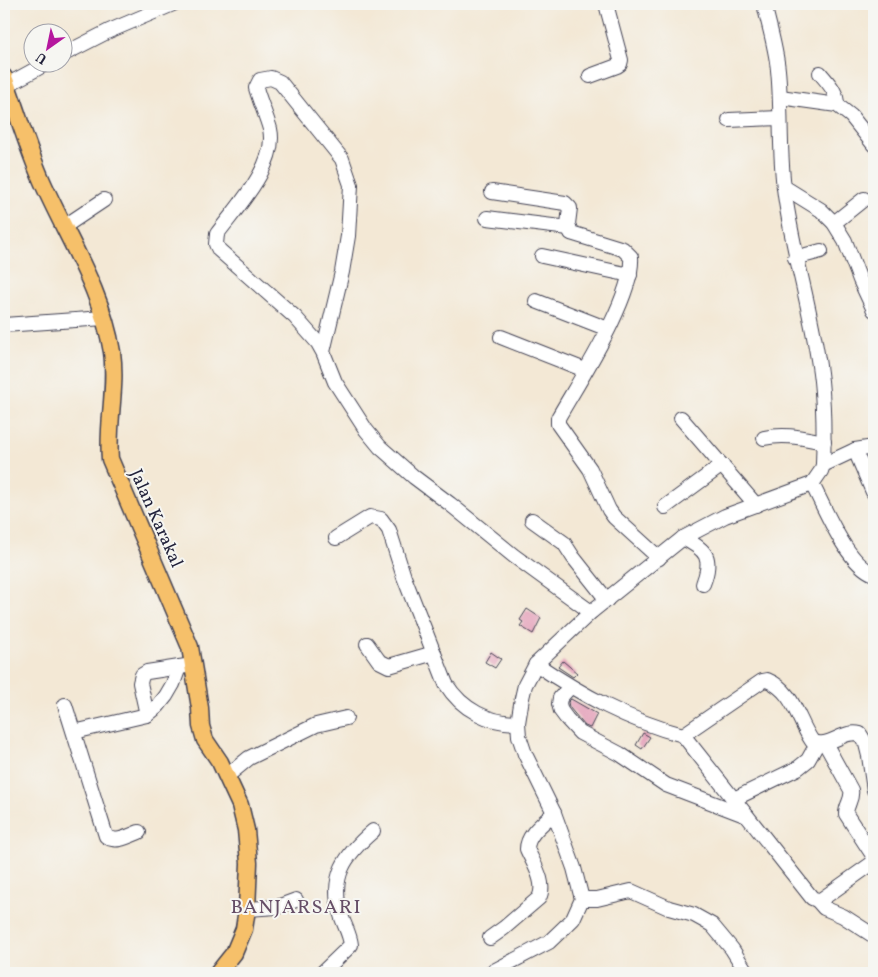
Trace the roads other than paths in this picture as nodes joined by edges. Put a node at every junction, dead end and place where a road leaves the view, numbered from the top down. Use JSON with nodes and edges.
{"nodes":[{"id":1,"x":174,"y":4,"type":"edge"},
{"id":2,"x":606,"y":4,"type":"edge"},
{"id":3,"x":764,"y":4,"type":"edge"},
{"id":4,"x":72,"y":50,"type":"edge"},
{"id":5,"x":26,"y":72,"type":"edge"},
{"id":6,"x":820,"y":73,"type":"dead end"},
{"id":7,"x":590,"y":76,"type":"dead end"},
{"id":8,"x":5,"y":81,"type":"edge"},
{"id":9,"x":780,"y":97,"type":"junction"},
{"id":10,"x":837,"y":104,"type":"junction"},
{"id":11,"x":779,"y":118,"type":"junction"},
{"id":12,"x":729,"y":120,"type":"dead end"},
{"id":13,"x":874,"y":144,"type":"edge"},
{"id":14,"x":784,"y":188,"type":"junction"},
{"id":15,"x":492,"y":192,"type":"dead end"},
{"id":16,"x":864,"y":199,"type":"dead end"},
{"id":17,"x":104,"y":200,"type":"dead end"},
{"id":18,"x":487,"y":218,"type":"dead end"},
{"id":19,"x":834,"y":223,"type":"junction"},
{"id":20,"x":65,"y":226,"type":"junction"},
{"id":21,"x":569,"y":228,"type":"junction"},
{"id":22,"x":821,"y":251,"type":"dead end"},
{"id":23,"x":542,"y":256,"type":"dead end"},
{"id":24,"x":796,"y":258,"type":"junction"},
{"id":25,"x":630,"y":276,"type":"junction"},
{"id":26,"x":536,"y":301,"type":"dead end"},
{"id":27,"x":874,"y":310,"type":"edge"},
{"id":28,"x":104,"y":318,"type":"junction"},
{"id":29,"x":4,"y":325,"type":"edge"},
{"id":30,"x":608,"y":329,"type":"junction"},
{"id":31,"x":501,"y":337,"type":"dead end"},
{"id":32,"x":323,"y":352,"type":"junction"},
{"id":33,"x":585,"y":370,"type":"junction"},
{"id":34,"x":682,"y":418,"type":"dead end"},
{"id":35,"x":764,"y":438,"type":"dead end"},
{"id":36,"x":824,"y":442,"type":"junction"},
{"id":37,"x":874,"y":447,"type":"edge"},
{"id":38,"x":855,"y":450,"type":"junction"},
{"id":39,"x":722,"y":465,"type":"junction"},
{"id":40,"x":823,"y":465,"type":"junction"},
{"id":41,"x":812,"y":484,"type":"junction"},
{"id":42,"x":873,"y":492,"type":"dead end"},
{"id":43,"x":756,"y":505,"type":"junction"},
{"id":44,"x":665,"y":507,"type":"dead end"},
{"id":45,"x":532,"y":520,"type":"dead end"},
{"id":46,"x":336,"y":538,"type":"dead end"},
{"id":47,"x":683,"y":538,"type":"junction"},
{"id":48,"x":659,"y":558,"type":"junction"},
{"id":49,"x":874,"y":574,"type":"edge"},
{"id":50,"x":703,"y":584,"type":"dead end"},
{"id":51,"x":606,"y":600,"type":"junction"},
{"id":52,"x":591,"y":612,"type":"junction"},
{"id":53,"x":367,"y":644,"type":"dead end"},
{"id":54,"x":434,"y":653,"type":"junction"},
{"id":55,"x":536,"y":664,"type":"junction"},
{"id":56,"x":186,"y":666,"type":"junction"},
{"id":57,"x":570,"y":687,"type":"junction"},
{"id":58,"x":65,"y":705,"type":"dead end"},
{"id":59,"x":147,"y":715,"type":"junction"},
{"id":60,"x":346,"y":718,"type":"dead end"},
{"id":61,"x":518,"y":724,"type":"junction"},
{"id":62,"x":74,"y":732,"type":"junction"},
{"id":63,"x":683,"y":735,"type":"junction"},
{"id":64,"x":821,"y":743,"type":"junction"},
{"id":65,"x":227,"y":776,"type":"junction"},
{"id":66,"x":874,"y":790,"type":"edge"},
{"id":67,"x":734,"y":799,"type":"junction"},
{"id":68,"x":554,"y":813,"type":"junction"},
{"id":69,"x":748,"y":816,"type":"junction"},
{"id":70,"x":373,"y":831,"type":"dead end"},
{"id":71,"x":139,"y":832,"type":"dead end"},
{"id":72,"x":874,"y":857,"type":"edge"},
{"id":73,"x":874,"y":862,"type":"edge"},
{"id":74,"x":582,"y":899,"type":"junction"},
{"id":75,"x":296,"y":900,"type":"dead end"},
{"id":76,"x":817,"y":900,"type":"junction"},
{"id":77,"x":247,"y":909,"type":"junction"},
{"id":78,"x":874,"y":936,"type":"edge"},
{"id":79,"x":490,"y":938,"type":"dead end"},
{"id":80,"x":218,"y":973,"type":"edge"},
{"id":81,"x":322,"y":973,"type":"edge"},
{"id":82,"x":490,"y":973,"type":"edge"},
{"id":83,"x":747,"y":973,"type":"edge"}],
"edges":[{"from":1,"to":4,"type":"street"},
{"from":2,"to":7,"type":"street"},
{"from":3,"to":9,"type":"street"},
{"from":5,"to":8,"type":"street"},
{"from":6,"to":10,"type":"street"},
{"from":8,"to":20,"type":"main road","name":"Jalan Karakal"},
{"from":9,"to":10,"type":"street"},
{"from":9,"to":11,"type":"street"},
{"from":10,"to":13,"type":"street"},
{"from":11,"to":12,"type":"street"},
{"from":11,"to":14,"type":"street"},
{"from":14,"to":19,"type":"street"},
{"from":14,"to":24,"type":"street"},
{"from":15,"to":21,"type":"street"},
{"from":16,"to":19,"type":"street"},
{"from":17,"to":20,"type":"street"},
{"from":18,"to":21,"type":"street"},
{"from":19,"to":27,"type":"street"},
{"from":20,"to":28,"type":"main road","name":"Jalan Karakal"},
{"from":21,"to":25,"type":"street"},
{"from":22,"to":24,"type":"street"},
{"from":23,"to":25,"type":"street"},
{"from":24,"to":36,"type":"street"},
{"from":25,"to":30,"type":"street"},
{"from":26,"to":30,"type":"street"},
{"from":28,"to":29,"type":"street"},
{"from":28,"to":56,"type":"main road","name":"Jalan Karakal"},
{"from":30,"to":33,"type":"street"},
{"from":31,"to":33,"type":"street"},
{"from":32,"to":32,"type":"street"},
{"from":32,"to":52,"type":"street"},
{"from":33,"to":48,"type":"street"},
{"from":34,"to":39,"type":"street"},
{"from":35,"to":36,"type":"street"},
{"from":36,"to":40,"type":"street"},
{"from":37,"to":38,"type":"street"},
{"from":38,"to":40,"type":"street"},
{"from":38,"to":42,"type":"street"},
{"from":39,"to":43,"type":"street"},
{"from":39,"to":44,"type":"street"},
{"from":40,"to":41,"type":"street"},
{"from":41,"to":43,"type":"street"},
{"from":41,"to":49,"type":"street"},
{"from":43,"to":47,"type":"street"},
{"from":45,"to":51,"type":"street"},
{"from":46,"to":54,"type":"street"},
{"from":47,"to":48,"type":"street"},
{"from":47,"to":50,"type":"street"},
{"from":48,"to":51,"type":"street"},
{"from":51,"to":52,"type":"street"},
{"from":52,"to":55,"type":"street"},
{"from":53,"to":54,"type":"street"},
{"from":54,"to":61,"type":"street"},
{"from":55,"to":57,"type":"street"},
{"from":55,"to":61,"type":"street"},
{"from":56,"to":59,"type":"street"},
{"from":56,"to":59,"type":"street"},
{"from":56,"to":65,"type":"main road","name":"Jalan Karakal"},
{"from":57,"to":63,"type":"street"},
{"from":57,"to":69,"type":"street"},
{"from":58,"to":62,"type":"street"},
{"from":59,"to":62,"type":"street"},
{"from":60,"to":65,"type":"street"},
{"from":61,"to":68,"type":"street"},
{"from":62,"to":71,"type":"street"},
{"from":63,"to":64,"type":"street"},
{"from":63,"to":67,"type":"street"},
{"from":64,"to":66,"type":"street"},
{"from":64,"to":67,"type":"street"},
{"from":64,"to":72,"type":"street"},
{"from":65,"to":77,"type":"main road","name":"Jalan Karakal"},
{"from":67,"to":69,"type":"street"},
{"from":68,"to":74,"type":"street"},
{"from":68,"to":79,"type":"street"},
{"from":69,"to":76,"type":"street"},
{"from":70,"to":81,"type":"street"},
{"from":73,"to":76,"type":"street"},
{"from":74,"to":82,"type":"street"},
{"from":74,"to":83,"type":"street"},
{"from":75,"to":77,"type":"street"},
{"from":76,"to":78,"type":"street"},
{"from":77,"to":80,"type":"main road","name":"Jalan Karakal"}]}
